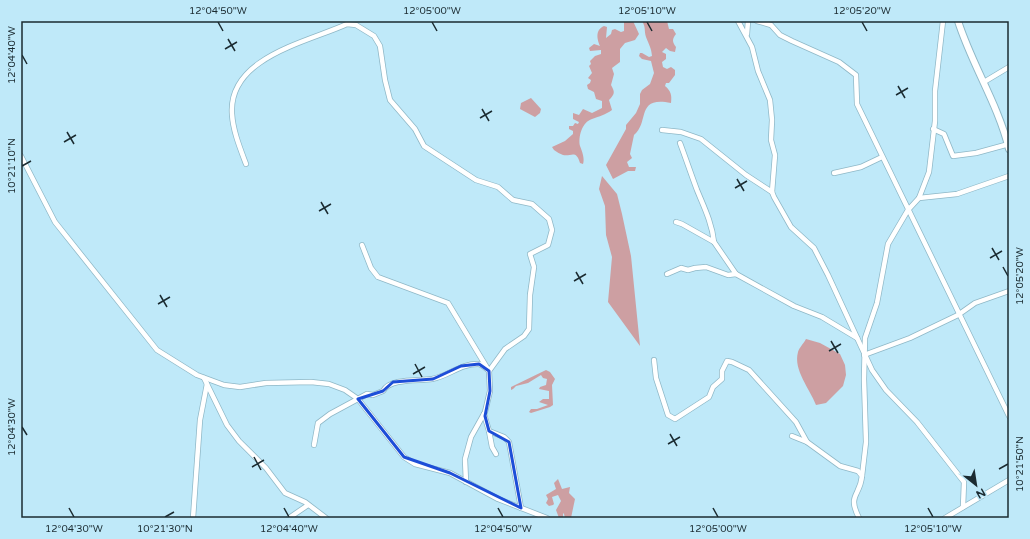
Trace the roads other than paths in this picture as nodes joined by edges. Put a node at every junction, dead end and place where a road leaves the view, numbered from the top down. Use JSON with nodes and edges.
{"nodes":[{"id":1,"x":738,"y":21,"type":"edge"},
{"id":2,"x":748,"y":21,"type":"edge"},
{"id":3,"x":756,"y":21,"type":"edge"},
{"id":4,"x":943,"y":21,"type":"edge"},
{"id":5,"x":958,"y":21,"type":"edge"},
{"id":6,"x":748,"y":38,"type":"junction"},
{"id":7,"x":1009,"y":67,"type":"edge"},
{"id":8,"x":984,"y":82,"type":"junction"},
{"id":9,"x":934,"y":129,"type":"junction"},
{"id":10,"x":662,"y":130,"type":"dead end"},
{"id":11,"x":680,"y":143,"type":"dead end"},
{"id":12,"x":1009,"y":146,"type":"edge"},
{"id":13,"x":21,"y":156,"type":"edge"},
{"id":14,"x":882,"y":157,"type":"junction"},
{"id":15,"x":246,"y":164,"type":"dead end"},
{"id":16,"x":834,"y":173,"type":"dead end"},
{"id":17,"x":1009,"y":176,"type":"edge"},
{"id":18,"x":772,"y":192,"type":"junction"},
{"id":19,"x":918,"y":198,"type":"junction"},
{"id":20,"x":908,"y":210,"type":"junction"},
{"id":21,"x":676,"y":222,"type":"dead end"},
{"id":22,"x":714,"y":242,"type":"junction"},
{"id":23,"x":362,"y":245,"type":"dead end"},
{"id":24,"x":667,"y":274,"type":"dead end"},
{"id":25,"x":736,"y":274,"type":"junction"},
{"id":26,"x":1009,"y":291,"type":"edge"},
{"id":27,"x":958,"y":315,"type":"junction"},
{"id":28,"x":857,"y":338,"type":"junction"},
{"id":29,"x":864,"y":355,"type":"junction"},
{"id":30,"x":654,"y":360,"type":"dead end"},
{"id":31,"x":489,"y":371,"type":"junction"},
{"id":32,"x":204,"y":378,"type":"junction"},
{"id":33,"x":207,"y":384,"type":"junction"},
{"id":34,"x":358,"y":399,"type":"junction"},
{"id":35,"x":484,"y":414,"type":"junction"},
{"id":36,"x":1009,"y":416,"type":"edge"},
{"id":37,"x":489,"y":431,"type":"junction"},
{"id":38,"x":792,"y":436,"type":"dead end"},
{"id":39,"x":807,"y":442,"type":"junction"},
{"id":40,"x":314,"y":445,"type":"dead end"},
{"id":41,"x":496,"y":454,"type":"dead end"},
{"id":42,"x":862,"y":476,"type":"junction"},
{"id":43,"x":1009,"y":480,"type":"edge"},
{"id":44,"x":466,"y":482,"type":"junction"},
{"id":45,"x":308,"y":505,"type":"junction"},
{"id":46,"x":963,"y":507,"type":"junction"},
{"id":47,"x":521,"y":508,"type":"junction"},
{"id":48,"x":192,"y":518,"type":"edge"},
{"id":49,"x":289,"y":518,"type":"edge"},
{"id":50,"x":326,"y":518,"type":"edge"},
{"id":51,"x":547,"y":518,"type":"edge"},
{"id":52,"x":859,"y":518,"type":"edge"},
{"id":53,"x":945,"y":518,"type":"edge"}],
"edges":[{"from":1,"to":6,"type":"street"},
{"from":2,"to":6,"type":"street"},
{"from":3,"to":14,"type":"street"},
{"from":4,"to":9,"type":"street"},
{"from":5,"to":8,"type":"street"},
{"from":6,"to":18,"type":"street"},
{"from":7,"to":8,"type":"street"},
{"from":8,"to":12,"type":"street"},
{"from":9,"to":12,"type":"street"},
{"from":9,"to":19,"type":"street"},
{"from":10,"to":18,"type":"street"},
{"from":11,"to":22,"type":"street"},
{"from":13,"to":32,"type":"street"},
{"from":14,"to":16,"type":"street"},
{"from":14,"to":20,"type":"street"},
{"from":15,"to":31,"type":"street"},
{"from":17,"to":19,"type":"street"},
{"from":18,"to":28,"type":"street"},
{"from":19,"to":20,"type":"street"},
{"from":20,"to":27,"type":"street"},
{"from":20,"to":29,"type":"street"},
{"from":21,"to":22,"type":"street"},
{"from":22,"to":25,"type":"street"},
{"from":23,"to":31,"type":"street"},
{"from":24,"to":25,"type":"street"},
{"from":25,"to":28,"type":"street"},
{"from":26,"to":27,"type":"street"},
{"from":27,"to":29,"type":"street"},
{"from":27,"to":36,"type":"street"},
{"from":28,"to":29,"type":"street"},
{"from":29,"to":42,"type":"street"},
{"from":29,"to":46,"type":"street"},
{"from":30,"to":39,"type":"street"},
{"from":31,"to":34,"type":"street"},
{"from":31,"to":35,"type":"street"},
{"from":32,"to":33,"type":"street"},
{"from":32,"to":34,"type":"street"},
{"from":33,"to":45,"type":"street"},
{"from":33,"to":48,"type":"street"},
{"from":34,"to":40,"type":"street"},
{"from":34,"to":44,"type":"street"},
{"from":35,"to":37,"type":"street"},
{"from":35,"to":44,"type":"street"},
{"from":37,"to":41,"type":"street"},
{"from":37,"to":47,"type":"street"},
{"from":38,"to":39,"type":"street"},
{"from":39,"to":42,"type":"street"},
{"from":42,"to":52,"type":"street"},
{"from":43,"to":46,"type":"street"},
{"from":44,"to":47,"type":"street"},
{"from":45,"to":49,"type":"street"},
{"from":45,"to":50,"type":"street"},
{"from":46,"to":53,"type":"street"},
{"from":47,"to":51,"type":"street"}]}
